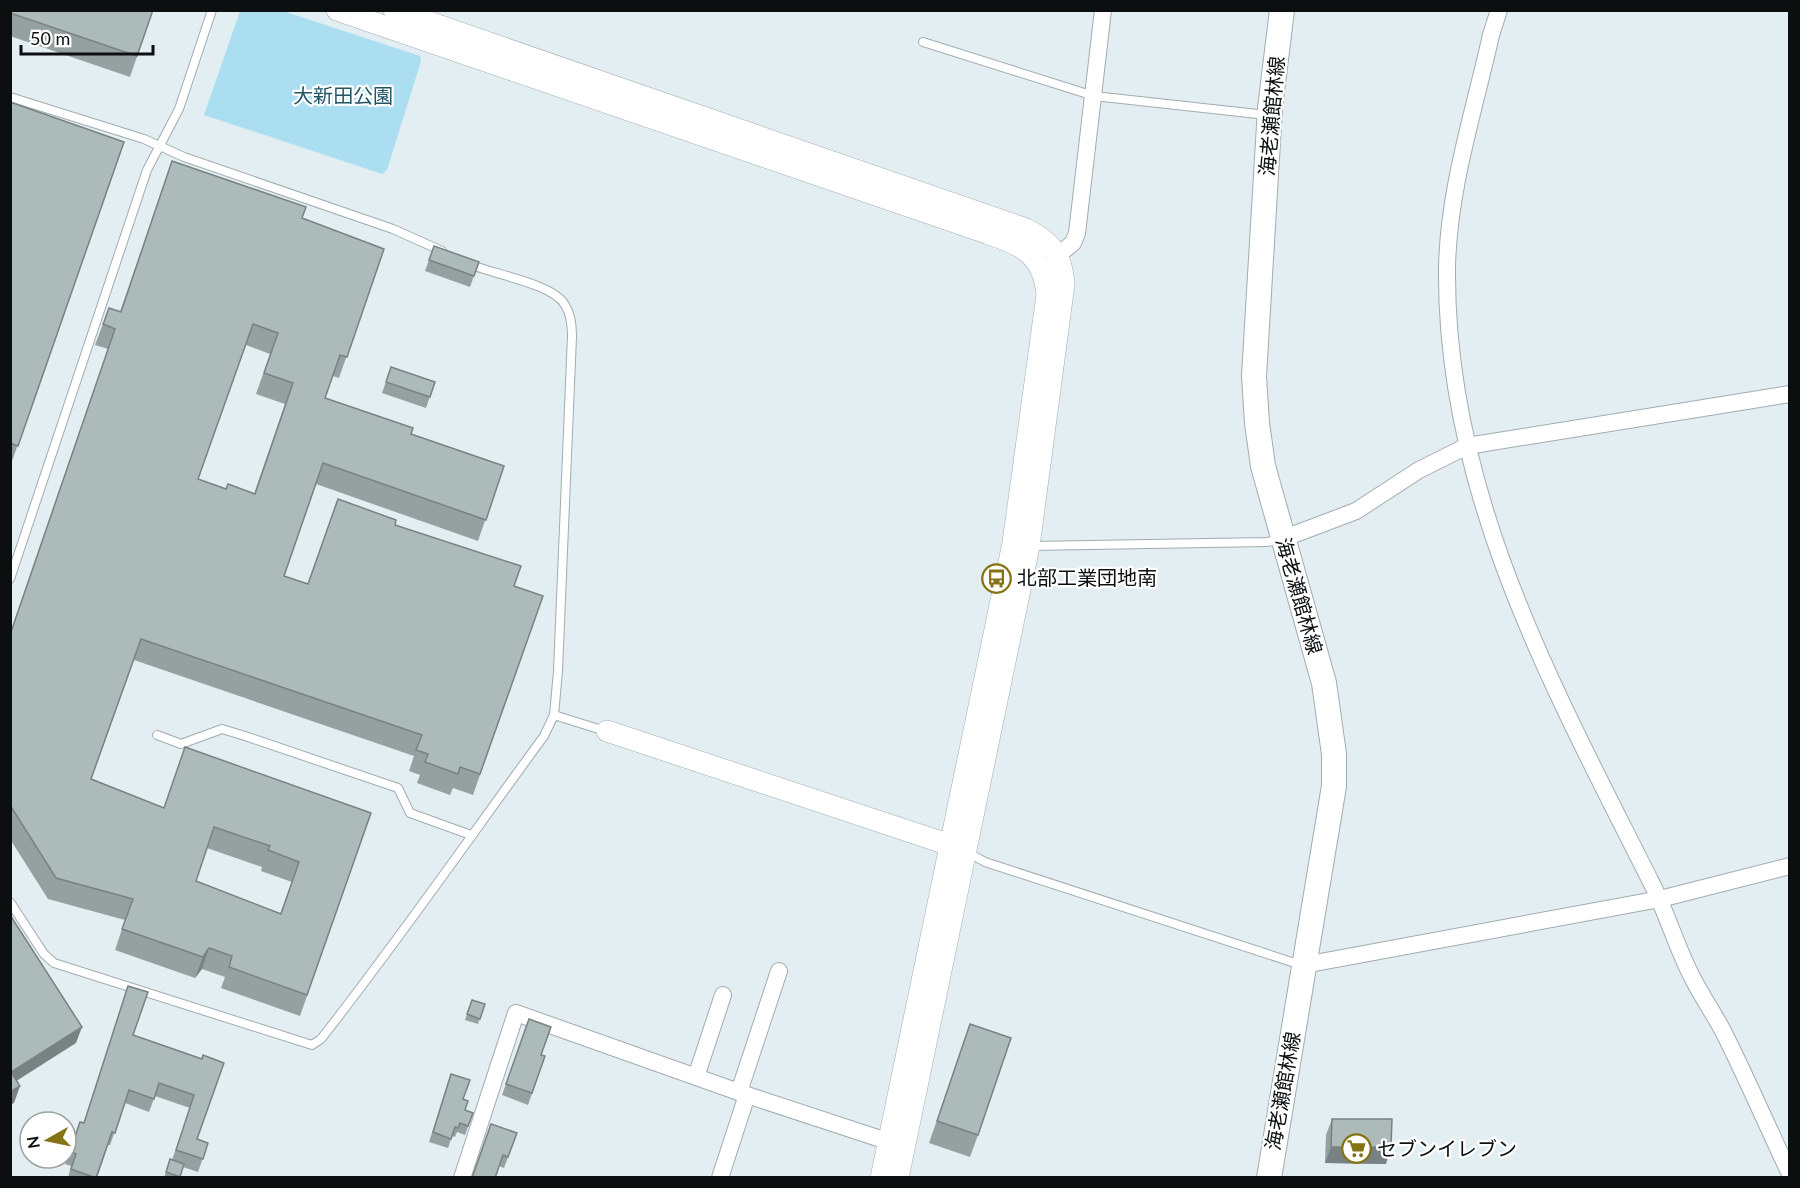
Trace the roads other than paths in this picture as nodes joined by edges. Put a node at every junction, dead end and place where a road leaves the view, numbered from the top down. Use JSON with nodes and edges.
{"nodes":[{"id":1,"x":212,"y":10,"type":"edge"},
{"id":2,"x":337,"y":10,"type":"edge"},
{"id":3,"x":394,"y":10,"type":"edge"},
{"id":4,"x":1103,"y":10,"type":"edge"},
{"id":5,"x":1282,"y":10,"type":"edge"},
{"id":6,"x":1500,"y":10,"type":"edge"},
{"id":7,"x":430,"y":25,"type":"edge"},
{"id":8,"x":923,"y":42,"type":"dead end"},
{"id":9,"x":1094,"y":96,"type":"junction"},
{"id":10,"x":10,"y":97,"type":"edge"},
{"id":11,"x":1270,"y":115,"type":"junction"},
{"id":12,"x":160,"y":146,"type":"junction"},
{"id":13,"x":1058,"y":255,"type":"junction"},
{"id":14,"x":452,"y":256,"type":"edge"},
{"id":15,"x":462,"y":261,"type":"edge"},
{"id":16,"x":1790,"y":394,"type":"edge"},
{"id":17,"x":1467,"y":446,"type":"junction"},
{"id":18,"x":1282,"y":539,"type":"junction"},
{"id":19,"x":1021,"y":544,"type":"junction"},
{"id":20,"x":10,"y":579,"type":"edge"},
{"id":21,"x":554,"y":715,"type":"junction"},
{"id":22,"x":607,"y":731,"type":"joint"},
{"id":23,"x":157,"y":735,"type":"dead end"},
{"id":24,"x":471,"y":835,"type":"junction"},
{"id":25,"x":958,"y":848,"type":"junction"},
{"id":26,"x":1790,"y":866,"type":"edge"},
{"id":27,"x":1660,"y":899,"type":"junction"},
{"id":28,"x":10,"y":902,"type":"edge"},
{"id":29,"x":1304,"y":965,"type":"junction"},
{"id":30,"x":779,"y":972,"type":"dead end"},
{"id":31,"x":723,"y":995,"type":"dead end"},
{"id":32,"x":696,"y":1077,"type":"junction"},
{"id":33,"x":743,"y":1094,"type":"junction"},
{"id":34,"x":895,"y":1143,"type":"junction"},
{"id":35,"x":1790,"y":1174,"type":"edge"},
{"id":36,"x":462,"y":1178,"type":"edge"},
{"id":37,"x":720,"y":1178,"type":"edge"},
{"id":38,"x":881,"y":1178,"type":"edge"},
{"id":39,"x":898,"y":1178,"type":"edge"},
{"id":40,"x":1269,"y":1178,"type":"edge"}],
"edges":[{"from":1,"to":12,"type":"lane"},
{"from":2,"to":7,"type":"street"},
{"from":3,"to":7,"type":"street"},
{"from":4,"to":9,"type":"street"},
{"from":5,"to":11,"type":"main road","name":"海老瀬館林線"},
{"from":6,"to":17,"type":"street"},
{"from":7,"to":13,"type":"street"},
{"from":7,"to":19,"type":"street"},
{"from":8,"to":9,"type":"lane"},
{"from":9,"to":11,"type":"lane"},
{"from":9,"to":13,"type":"street"},
{"from":10,"to":12,"type":"lane"},
{"from":11,"to":18,"type":"main road","name":"海老瀬館林線"},
{"from":12,"to":14,"type":"lane"},
{"from":12,"to":20,"type":"lane"},
{"from":13,"to":19,"type":"street"},
{"from":15,"to":21,"type":"lane"},
{"from":16,"to":17,"type":"street"},
{"from":17,"to":18,"type":"street"},
{"from":17,"to":27,"type":"street"},
{"from":18,"to":19,"type":"lane"},
{"from":18,"to":29,"type":"main road","name":"海老瀬館林線"},
{"from":19,"to":25,"type":"street"},
{"from":21,"to":22,"type":"lane"},
{"from":21,"to":24,"type":"lane"},
{"from":22,"to":25,"type":"street"},
{"from":23,"to":24,"type":"lane"},
{"from":24,"to":28,"type":"lane"},
{"from":25,"to":29,"type":"lane"},
{"from":25,"to":34,"type":"street"},
{"from":26,"to":27,"type":"street"},
{"from":27,"to":29,"type":"street"},
{"from":27,"to":35,"type":"street"},
{"from":29,"to":40,"type":"main road","name":"海老瀬館林線"},
{"from":30,"to":33,"type":"street"},
{"from":31,"to":32,"type":"street"},
{"from":32,"to":33,"type":"street"},
{"from":32,"to":36,"type":"street"},
{"from":33,"to":34,"type":"street"},
{"from":33,"to":37,"type":"street"},
{"from":34,"to":38,"type":"street"},
{"from":34,"to":39,"type":"street"}]}
